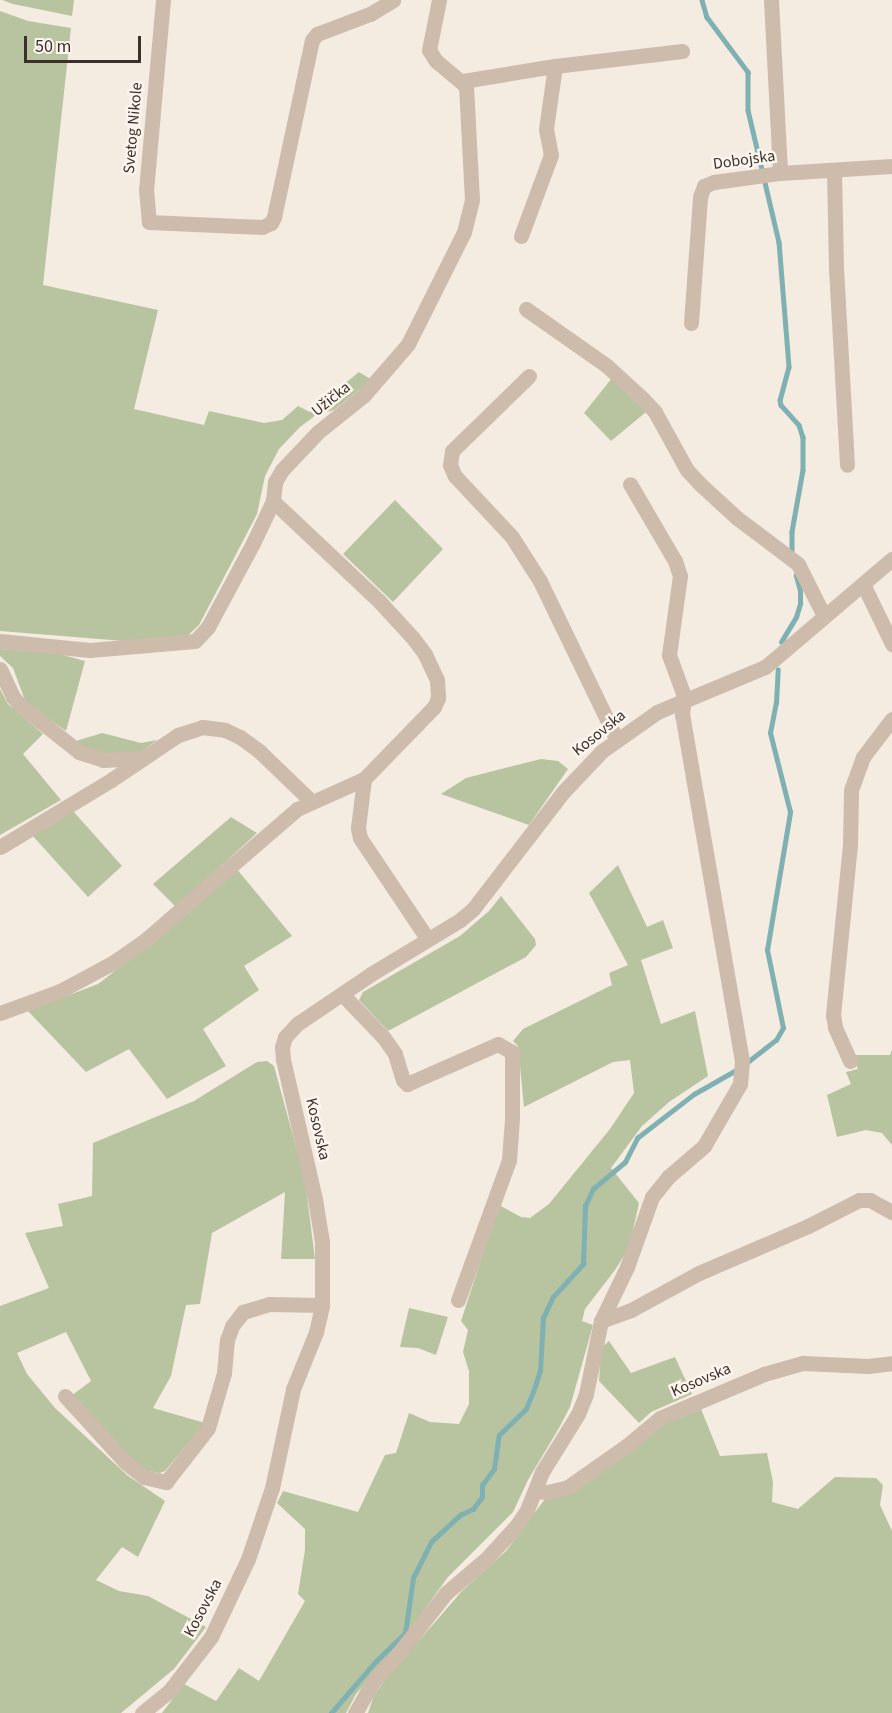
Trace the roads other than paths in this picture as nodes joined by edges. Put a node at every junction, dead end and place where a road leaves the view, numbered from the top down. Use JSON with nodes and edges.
{"nodes":[{"id":1,"x":163,"y":0,"type":"edge"},
{"id":2,"x":393,"y":0,"type":"edge"},
{"id":3,"x":439,"y":0,"type":"edge"},
{"id":4,"x":771,"y":0,"type":"edge"},
{"id":5,"x":682,"y":51,"type":"dead end"},
{"id":6,"x":555,"y":66,"type":"junction"},
{"id":7,"x":463,"y":81,"type":"junction"},
{"id":8,"x":892,"y":166,"type":"edge"},
{"id":9,"x":834,"y":171,"type":"junction"},
{"id":10,"x":770,"y":175,"type":"junction"},
{"id":11,"x":520,"y":236,"type":"dead end"},
{"id":12,"x":526,"y":309,"type":"dead end"},
{"id":13,"x":691,"y":323,"type":"dead end"},
{"id":14,"x":529,"y":376,"type":"dead end"},
{"id":15,"x":847,"y":465,"type":"dead end"},
{"id":16,"x":630,"y":484,"type":"dead end"},
{"id":17,"x":273,"y":501,"type":"junction"},
{"id":18,"x":892,"y":559,"type":"edge"},
{"id":19,"x":862,"y":584,"type":"junction"},
{"id":20,"x":824,"y":616,"type":"junction"},
{"id":21,"x":0,"y":641,"type":"edge"},
{"id":22,"x":892,"y":644,"type":"edge"},
{"id":23,"x":0,"y":669,"type":"edge"},
{"id":24,"x":684,"y":700,"type":"junction"},
{"id":25,"x":892,"y":719,"type":"edge"},
{"id":26,"x":616,"y":740,"type":"junction"},
{"id":27,"x":144,"y":758,"type":"junction"},
{"id":28,"x":364,"y":779,"type":"junction"},
{"id":29,"x":311,"y":801,"type":"junction"},
{"id":30,"x":0,"y":847,"type":"edge"},
{"id":31,"x":427,"y":938,"type":"junction"},
{"id":32,"x":342,"y":994,"type":"junction"},
{"id":33,"x":0,"y":1013,"type":"edge"},
{"id":34,"x":850,"y":1061,"type":"dead end"},
{"id":35,"x":892,"y":1212,"type":"edge"},
{"id":36,"x":458,"y":1300,"type":"dead end"},
{"id":37,"x":322,"y":1305,"type":"junction"},
{"id":38,"x":601,"y":1321,"type":"junction"},
{"id":39,"x":892,"y":1363,"type":"edge"},
{"id":40,"x":65,"y":1396,"type":"dead end"},
{"id":41,"x":536,"y":1491,"type":"junction"},
{"id":42,"x":142,"y":1713,"type":"edge"},
{"id":43,"x":356,"y":1713,"type":"edge"}],
"edges":[{"from":1,"to":2,"type":"street","name":"Svetog Nikole"},
{"from":3,"to":7,"type":"street"},
{"from":4,"to":10,"type":"street"},
{"from":5,"to":6,"type":"street"},
{"from":6,"to":7,"type":"street"},
{"from":6,"to":11,"type":"street"},
{"from":7,"to":17,"type":"street","name":"Užička"},
{"from":8,"to":9,"type":"street","name":"Dobojska"},
{"from":9,"to":10,"type":"street","name":"Dobojska"},
{"from":9,"to":15,"type":"street"},
{"from":10,"to":13,"type":"street","name":"Dobojska"},
{"from":12,"to":20,"type":"street"},
{"from":14,"to":26,"type":"street"},
{"from":16,"to":24,"type":"street"},
{"from":17,"to":21,"type":"street","name":"Užička"},
{"from":17,"to":28,"type":"street"},
{"from":18,"to":19,"type":"street","name":"Kosovska"},
{"from":19,"to":20,"type":"street","name":"Kosovska"},
{"from":19,"to":22,"type":"street"},
{"from":20,"to":24,"type":"street","name":"Kosovska"},
{"from":23,"to":27,"type":"street"},
{"from":24,"to":26,"type":"street","name":"Kosovska"},
{"from":24,"to":38,"type":"street"},
{"from":25,"to":34,"type":"street"},
{"from":26,"to":31,"type":"street","name":"Kosovska"},
{"from":27,"to":29,"type":"street"},
{"from":27,"to":30,"type":"street"},
{"from":28,"to":29,"type":"street"},
{"from":28,"to":31,"type":"street"},
{"from":29,"to":33,"type":"street"},
{"from":31,"to":32,"type":"street","name":"Kosovska"},
{"from":32,"to":36,"type":"street"},
{"from":32,"to":37,"type":"street","name":"Kosovska"},
{"from":35,"to":38,"type":"street"},
{"from":37,"to":40,"type":"street"},
{"from":37,"to":42,"type":"street","name":"Kosovska"},
{"from":38,"to":41,"type":"street"},
{"from":39,"to":41,"type":"street","name":"Kosovska"},
{"from":41,"to":43,"type":"street"}]}
